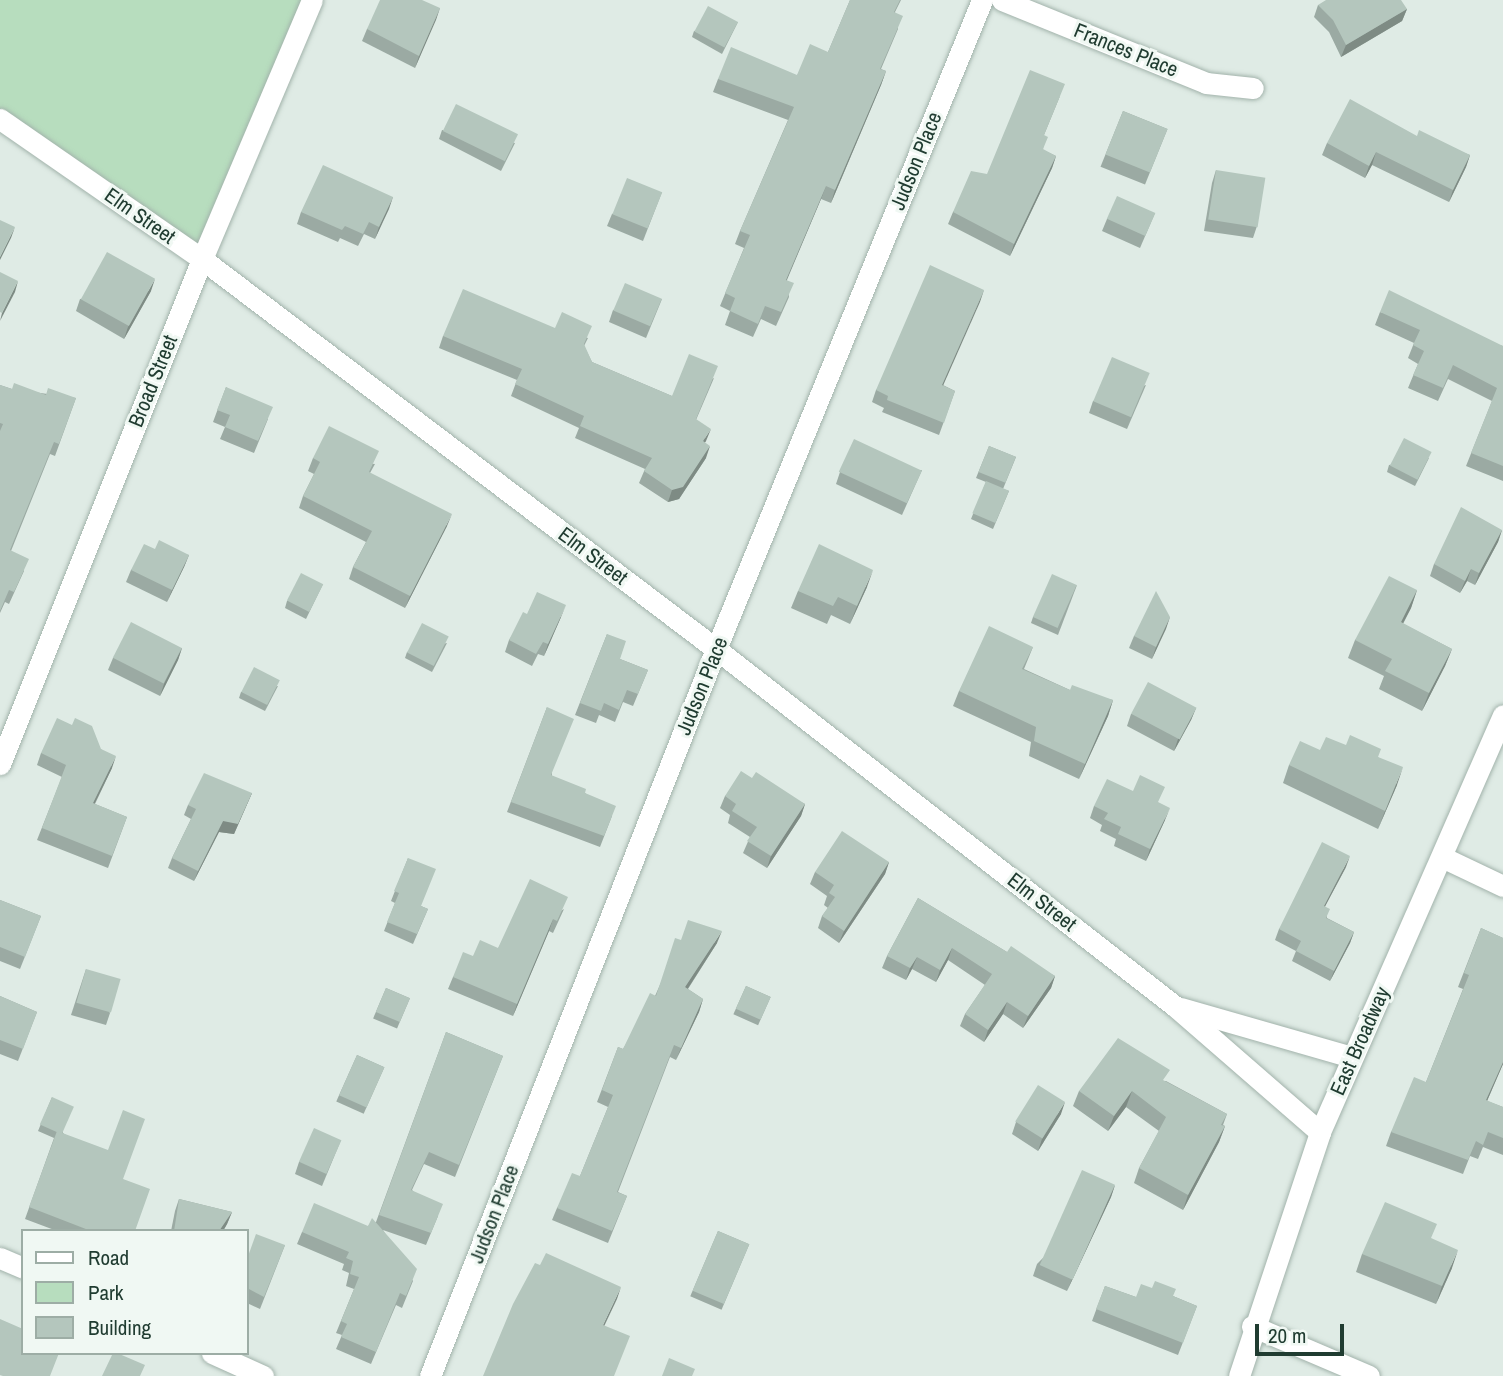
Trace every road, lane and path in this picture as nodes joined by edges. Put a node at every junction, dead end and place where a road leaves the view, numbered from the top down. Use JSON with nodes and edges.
{"nodes":[{"id":1,"x":312,"y":0,"type":"edge"},
{"id":2,"x":982,"y":0,"type":"edge"},
{"id":3,"x":1002,"y":0,"type":"edge"},
{"id":4,"x":1254,"y":88,"type":"dead end"},
{"id":5,"x":0,"y":119,"type":"edge"},
{"id":6,"x":202,"y":258,"type":"junction"},
{"id":7,"x":716,"y":649,"type":"junction"},
{"id":8,"x":1503,"y":715,"type":"edge"},
{"id":9,"x":0,"y":764,"type":"edge"},
{"id":10,"x":1442,"y":857,"type":"junction"},
{"id":11,"x":1503,"y":886,"type":"edge"},
{"id":12,"x":1176,"y":1007,"type":"junction"},
{"id":13,"x":1353,"y":1056,"type":"junction"},
{"id":14,"x":1320,"y":1132,"type":"junction"},
{"id":15,"x":0,"y":1258,"type":"edge"},
{"id":16,"x":21,"y":1267,"type":"edge"},
{"id":17,"x":1252,"y":1326,"type":"junction"},
{"id":18,"x":216,"y":1355,"type":"edge"},
{"id":19,"x":263,"y":1376,"type":"edge"},
{"id":20,"x":430,"y":1376,"type":"edge"},
{"id":21,"x":1239,"y":1376,"type":"edge"},
{"id":22,"x":1369,"y":1376,"type":"edge"}],
"edges":[{"from":1,"to":6,"type":"street","name":"Broad Street"},
{"from":2,"to":7,"type":"street","name":"Judson Place"},
{"from":3,"to":4,"type":"street","name":"Frances Place"},
{"from":5,"to":6,"type":"street","name":"Elm Street"},
{"from":6,"to":7,"type":"street","name":"Elm Street"},
{"from":6,"to":9,"type":"street","name":"Broad Street"},
{"from":7,"to":12,"type":"street","name":"Elm Street"},
{"from":7,"to":20,"type":"street","name":"Judson Place"},
{"from":8,"to":10,"type":"street","name":"East Broadway"},
{"from":10,"to":11,"type":"street"},
{"from":10,"to":13,"type":"street","name":"East Broadway"},
{"from":12,"to":13,"type":"street","name":"Elm Street"},
{"from":12,"to":14,"type":"street","name":"Elm Street"},
{"from":13,"to":14,"type":"street","name":"East Broadway"},
{"from":14,"to":17,"type":"street","name":"East Broadway"},
{"from":15,"to":16,"type":"street"},
{"from":17,"to":21,"type":"street","name":"East Broadway"},
{"from":17,"to":22,"type":"street"},
{"from":18,"to":19,"type":"street"}]}
